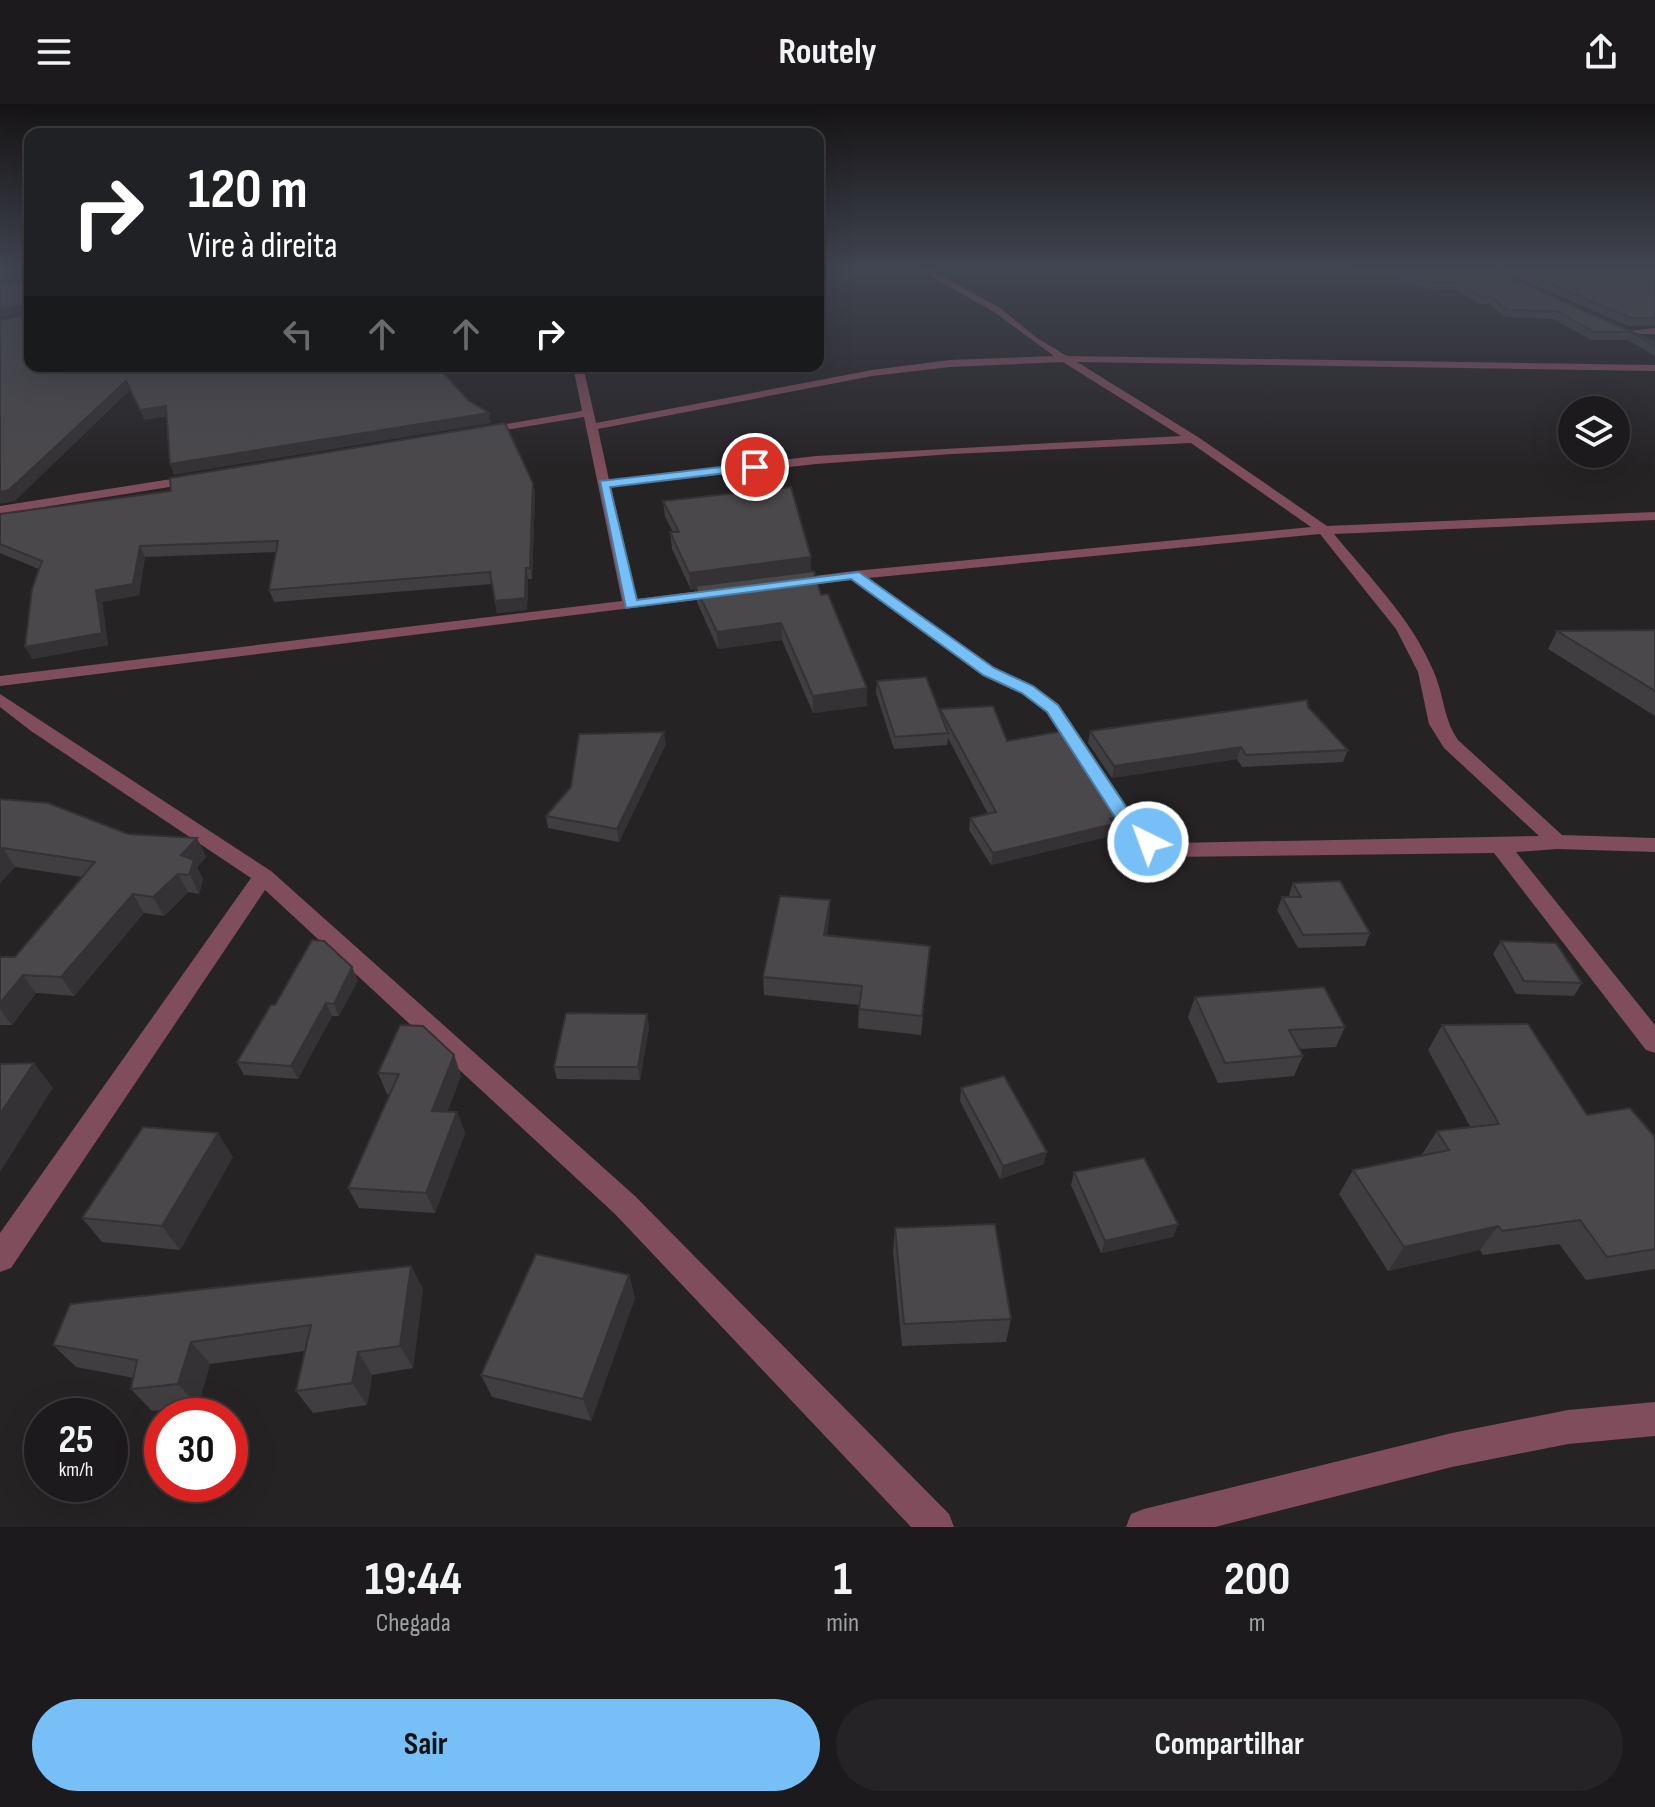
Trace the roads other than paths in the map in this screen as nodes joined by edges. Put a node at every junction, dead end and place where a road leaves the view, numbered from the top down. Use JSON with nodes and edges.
{"nodes":[{"id":1,"x":1030,"y":336,"type":"edge"},
{"id":2,"x":1635,"y":336,"type":"edge"},
{"id":3,"x":1655,"y":346,"type":"edge"},
{"id":4,"x":1066,"y":359,"type":"junction"},
{"id":5,"x":1655,"y":368,"type":"edge"},
{"id":6,"x":579,"y":372,"type":"edge"},
{"id":7,"x":588,"y":413,"type":"junction"},
{"id":8,"x":591,"y":427,"type":"junction"},
{"id":9,"x":462,"y":435,"type":"edge"},
{"id":10,"x":1194,"y":439,"type":"junction"},
{"id":11,"x":213,"y":476,"type":"edge"},
{"id":12,"x":604,"y":484,"type":"junction"},
{"id":13,"x":0,"y":510,"type":"edge"},
{"id":14,"x":1655,"y":516,"type":"edge"},
{"id":15,"x":1324,"y":530,"type":"junction"},
{"id":16,"x":854,"y":575,"type":"junction"},
{"id":17,"x":780,"y":585,"type":"edge"},
{"id":18,"x":735,"y":591,"type":"edge"},
{"id":19,"x":631,"y":605,"type":"junction"},
{"id":20,"x":0,"y":681,"type":"edge"},
{"id":21,"x":0,"y":699,"type":"edge"},
{"id":22,"x":1557,"y":842,"type":"junction"},
{"id":23,"x":1655,"y":845,"type":"edge"},
{"id":24,"x":1500,"y":846,"type":"junction"},
{"id":25,"x":263,"y":876,"type":"junction"},
{"id":26,"x":1655,"y":1043,"type":"edge"},
{"id":27,"x":0,"y":1258,"type":"edge"},
{"id":28,"x":1655,"y":1419,"type":"edge"},
{"id":29,"x":936,"y":1527,"type":"edge"},
{"id":30,"x":1144,"y":1527,"type":"edge"}],
"edges":[{"from":1,"to":4,"type":"street"},
{"from":2,"to":3,"type":"street"},
{"from":4,"to":5,"type":"street"},
{"from":4,"to":8,"type":"street"},
{"from":4,"to":10,"type":"street"},
{"from":6,"to":7,"type":"street"},
{"from":7,"to":8,"type":"street"},
{"from":7,"to":9,"type":"street"},
{"from":8,"to":12,"type":"street"},
{"from":10,"to":12,"type":"street"},
{"from":10,"to":15,"type":"street"},
{"from":11,"to":13,"type":"street"},
{"from":12,"to":19,"type":"street"},
{"from":14,"to":15,"type":"street"},
{"from":15,"to":16,"type":"street"},
{"from":15,"to":22,"type":"street"},
{"from":16,"to":17,"type":"street"},
{"from":16,"to":24,"type":"street"},
{"from":18,"to":19,"type":"street"},
{"from":19,"to":20,"type":"street"},
{"from":21,"to":25,"type":"street"},
{"from":22,"to":23,"type":"street"},
{"from":22,"to":24,"type":"street"},
{"from":24,"to":26,"type":"street"},
{"from":25,"to":27,"type":"street"},
{"from":25,"to":29,"type":"street"},
{"from":28,"to":30,"type":"street"}]}
